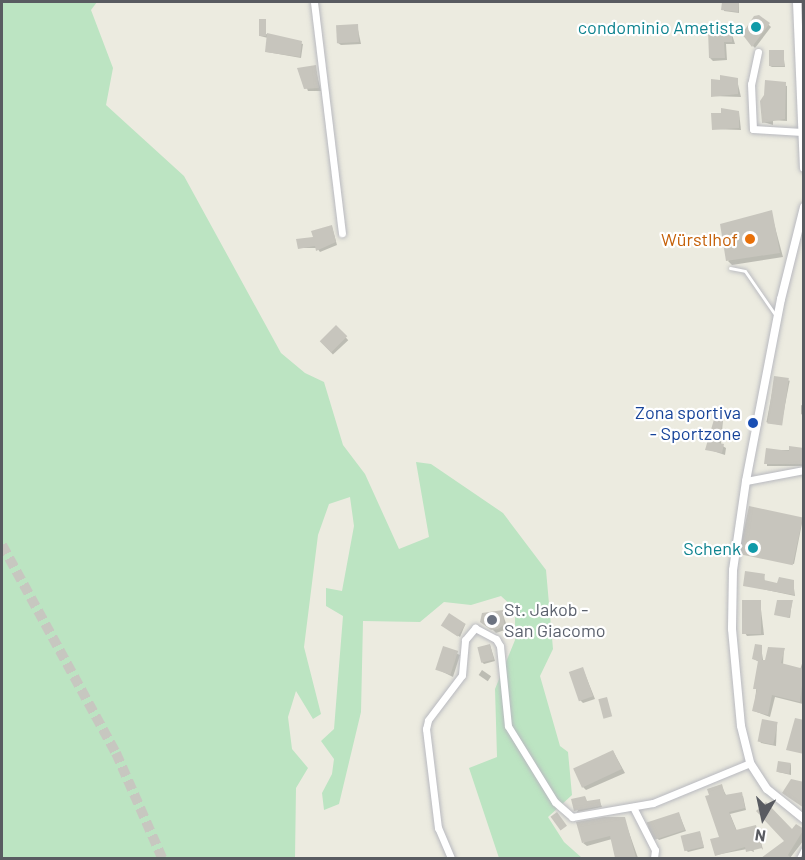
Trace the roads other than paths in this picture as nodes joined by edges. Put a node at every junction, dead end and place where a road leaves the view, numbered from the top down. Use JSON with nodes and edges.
{"nodes":[{"id":1,"x":314,"y":2,"type":"edge"},
{"id":2,"x":797,"y":2,"type":"edge"},
{"id":3,"x":758,"y":52,"type":"dead end"},
{"id":4,"x":802,"y":132,"type":"edge"},
{"id":5,"x":804,"y":168,"type":"edge"},
{"id":6,"x":804,"y":207,"type":"edge"},
{"id":7,"x":803,"y":219,"type":"edge"},
{"id":8,"x":342,"y":233,"type":"dead end"},
{"id":9,"x":730,"y":267,"type":"dead end"},
{"id":10,"x":777,"y":317,"type":"junction"},
{"id":11,"x":804,"y":470,"type":"edge"},
{"id":12,"x":746,"y":482,"type":"junction"},
{"id":13,"x":750,"y":763,"type":"junction"},
{"id":14,"x":633,"y":807,"type":"junction"},
{"id":15,"x":804,"y":819,"type":"edge"},
{"id":16,"x":804,"y":846,"type":"edge"},
{"id":17,"x":451,"y":858,"type":"edge"},
{"id":18,"x":654,"y":858,"type":"edge"},
{"id":19,"x":798,"y":858,"type":"edge"}],
"edges":[{"from":1,"to":8,"type":"street"},
{"from":2,"to":4,"type":"street"},
{"from":3,"to":4,"type":"street"},
{"from":4,"to":5,"type":"street"},
{"from":6,"to":7,"type":"street"},
{"from":7,"to":10,"type":"street"},
{"from":9,"to":10,"type":"lane"},
{"from":10,"to":12,"type":"street"},
{"from":11,"to":12,"type":"street"},
{"from":12,"to":13,"type":"street"},
{"from":13,"to":14,"type":"street"},
{"from":13,"to":15,"type":"street"},
{"from":14,"to":17,"type":"street"},
{"from":14,"to":18,"type":"street"},
{"from":16,"to":19,"type":"lane"}]}
